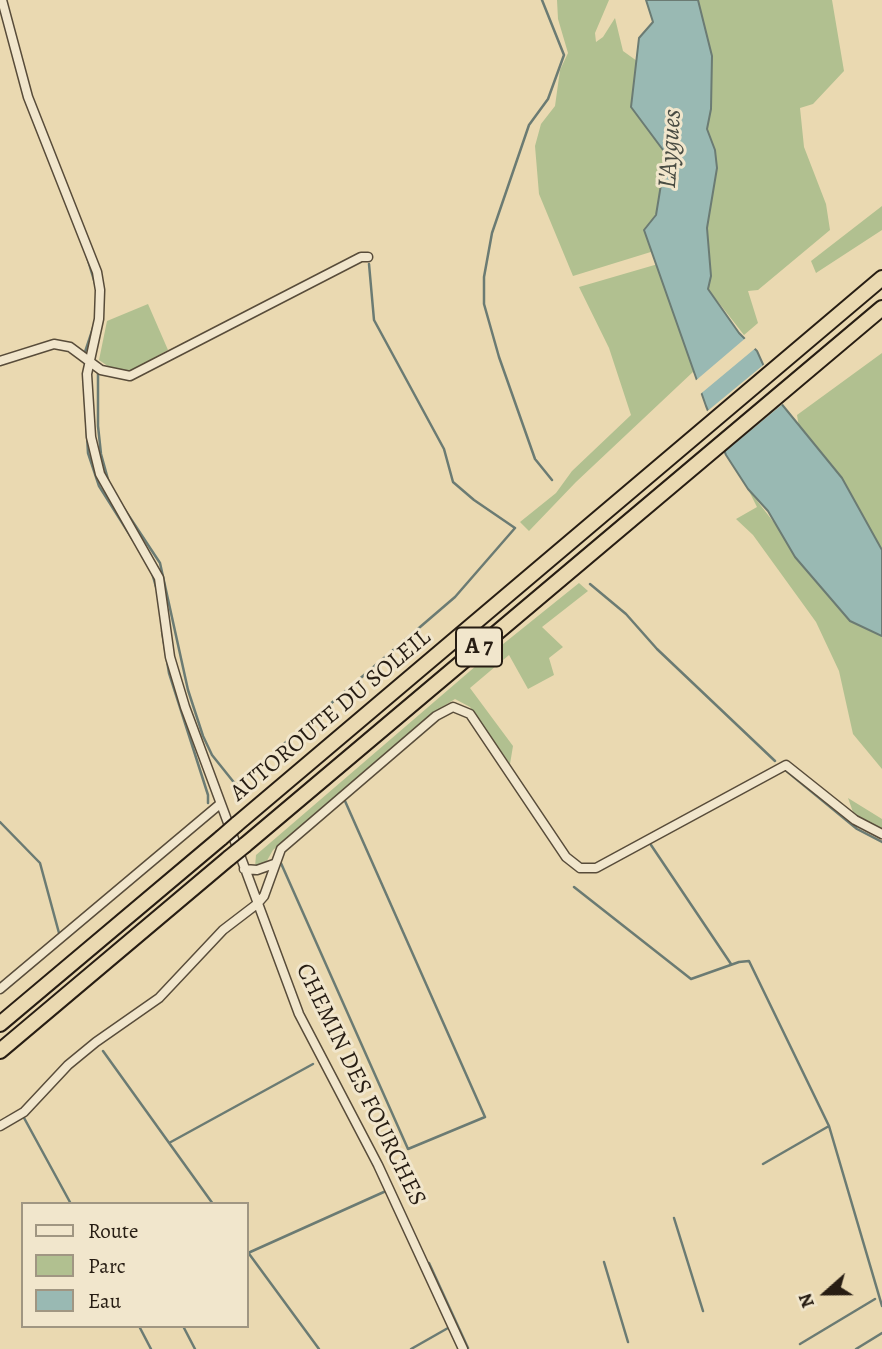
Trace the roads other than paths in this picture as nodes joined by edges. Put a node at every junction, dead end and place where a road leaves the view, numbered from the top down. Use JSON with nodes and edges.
{"nodes":[{"id":1,"x":2,"y":0,"type":"edge"},
{"id":2,"x":368,"y":257,"type":"dead end"},
{"id":3,"x":882,"y":278,"type":"edge"},
{"id":4,"x":882,"y":308,"type":"edge"},
{"id":5,"x":89,"y":360,"type":"junction"},
{"id":6,"x":0,"y":361,"type":"edge"},
{"id":7,"x":222,"y":808,"type":"junction"},
{"id":8,"x":882,"y":834,"type":"edge"},
{"id":9,"x":274,"y":864,"type":"junction"},
{"id":10,"x":244,"y":869,"type":"junction"},
{"id":11,"x":257,"y":904,"type":"junction"},
{"id":12,"x":0,"y":989,"type":"edge"},
{"id":13,"x":0,"y":1024,"type":"edge"},
{"id":14,"x":0,"y":1051,"type":"edge"},
{"id":15,"x":0,"y":1126,"type":"edge"},
{"id":16,"x":463,"y":1349,"type":"edge"}],
"edges":[{"from":1,"to":5,"type":"street","name":"CHEMIN DES FOURCHES"},
{"from":2,"to":5,"type":"street"},
{"from":3,"to":13,"type":"highway","name":"AUTOROUTE DU SOLEIL","number":"A 7","bridge":true},
{"from":4,"to":14,"type":"highway","name":"AUTOROUTE DU SOLEIL","number":"A 7","bridge":true},
{"from":5,"to":6,"type":"street"},
{"from":5,"to":7,"type":"street","name":"CHEMIN DES FOURCHES"},
{"from":7,"to":10,"type":"street","name":"CHEMIN DES FOURCHES"},
{"from":7,"to":12,"type":"street"},
{"from":8,"to":9,"type":"street"},
{"from":9,"to":10,"type":"street"},
{"from":9,"to":11,"type":"street"},
{"from":10,"to":11,"type":"street","name":"CHEMIN DES FOURCHES"},
{"from":11,"to":15,"type":"street"},
{"from":11,"to":16,"type":"street","name":"CHEMIN DES FOURCHES"}]}
